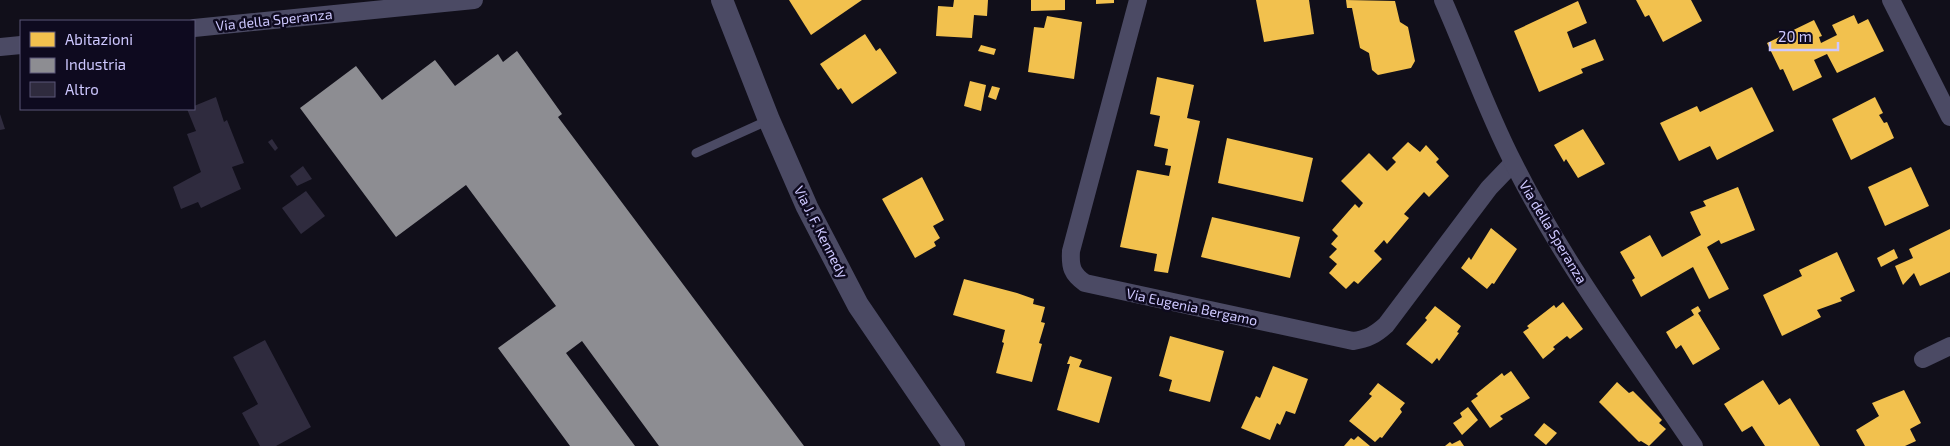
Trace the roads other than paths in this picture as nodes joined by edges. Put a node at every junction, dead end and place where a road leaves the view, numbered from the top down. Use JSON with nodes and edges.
{"nodes":[{"id":1,"x":474,"y":0,"type":"edge"},
{"id":2,"x":722,"y":0,"type":"edge"},
{"id":3,"x":1138,"y":0,"type":"edge"},
{"id":4,"x":1444,"y":0,"type":"edge"},
{"id":5,"x":1891,"y":0,"type":"edge"},
{"id":6,"x":195,"y":28,"type":"edge"},
{"id":7,"x":20,"y":45,"type":"edge"},
{"id":8,"x":0,"y":47,"type":"edge"},
{"id":9,"x":1950,"y":117,"type":"edge"},
{"id":10,"x":769,"y":120,"type":"junction"},
{"id":11,"x":696,"y":153,"type":"dead end"},
{"id":12,"x":1513,"y":163,"type":"junction"},
{"id":13,"x":1950,"y":346,"type":"edge"},
{"id":14,"x":1923,"y":359,"type":"dead end"},
{"id":15,"x":954,"y":446,"type":"edge"},
{"id":16,"x":1694,"y":446,"type":"edge"}],
"edges":[{"from":1,"to":6,"type":"street","name":"Via della Speranza"},
{"from":2,"to":10,"type":"street","name":"Via J. F. Kennedy"},
{"from":3,"to":12,"type":"street","name":"Via Eugenia Bergamo"},
{"from":4,"to":12,"type":"street","name":"Via della Speranza"},
{"from":5,"to":9,"type":"street"},
{"from":7,"to":8,"type":"street"},
{"from":10,"to":11,"type":"lane"},
{"from":10,"to":15,"type":"street","name":"Via J. F. Kennedy"},
{"from":12,"to":16,"type":"street","name":"Via della Speranza"},
{"from":13,"to":14,"type":"street"}]}
